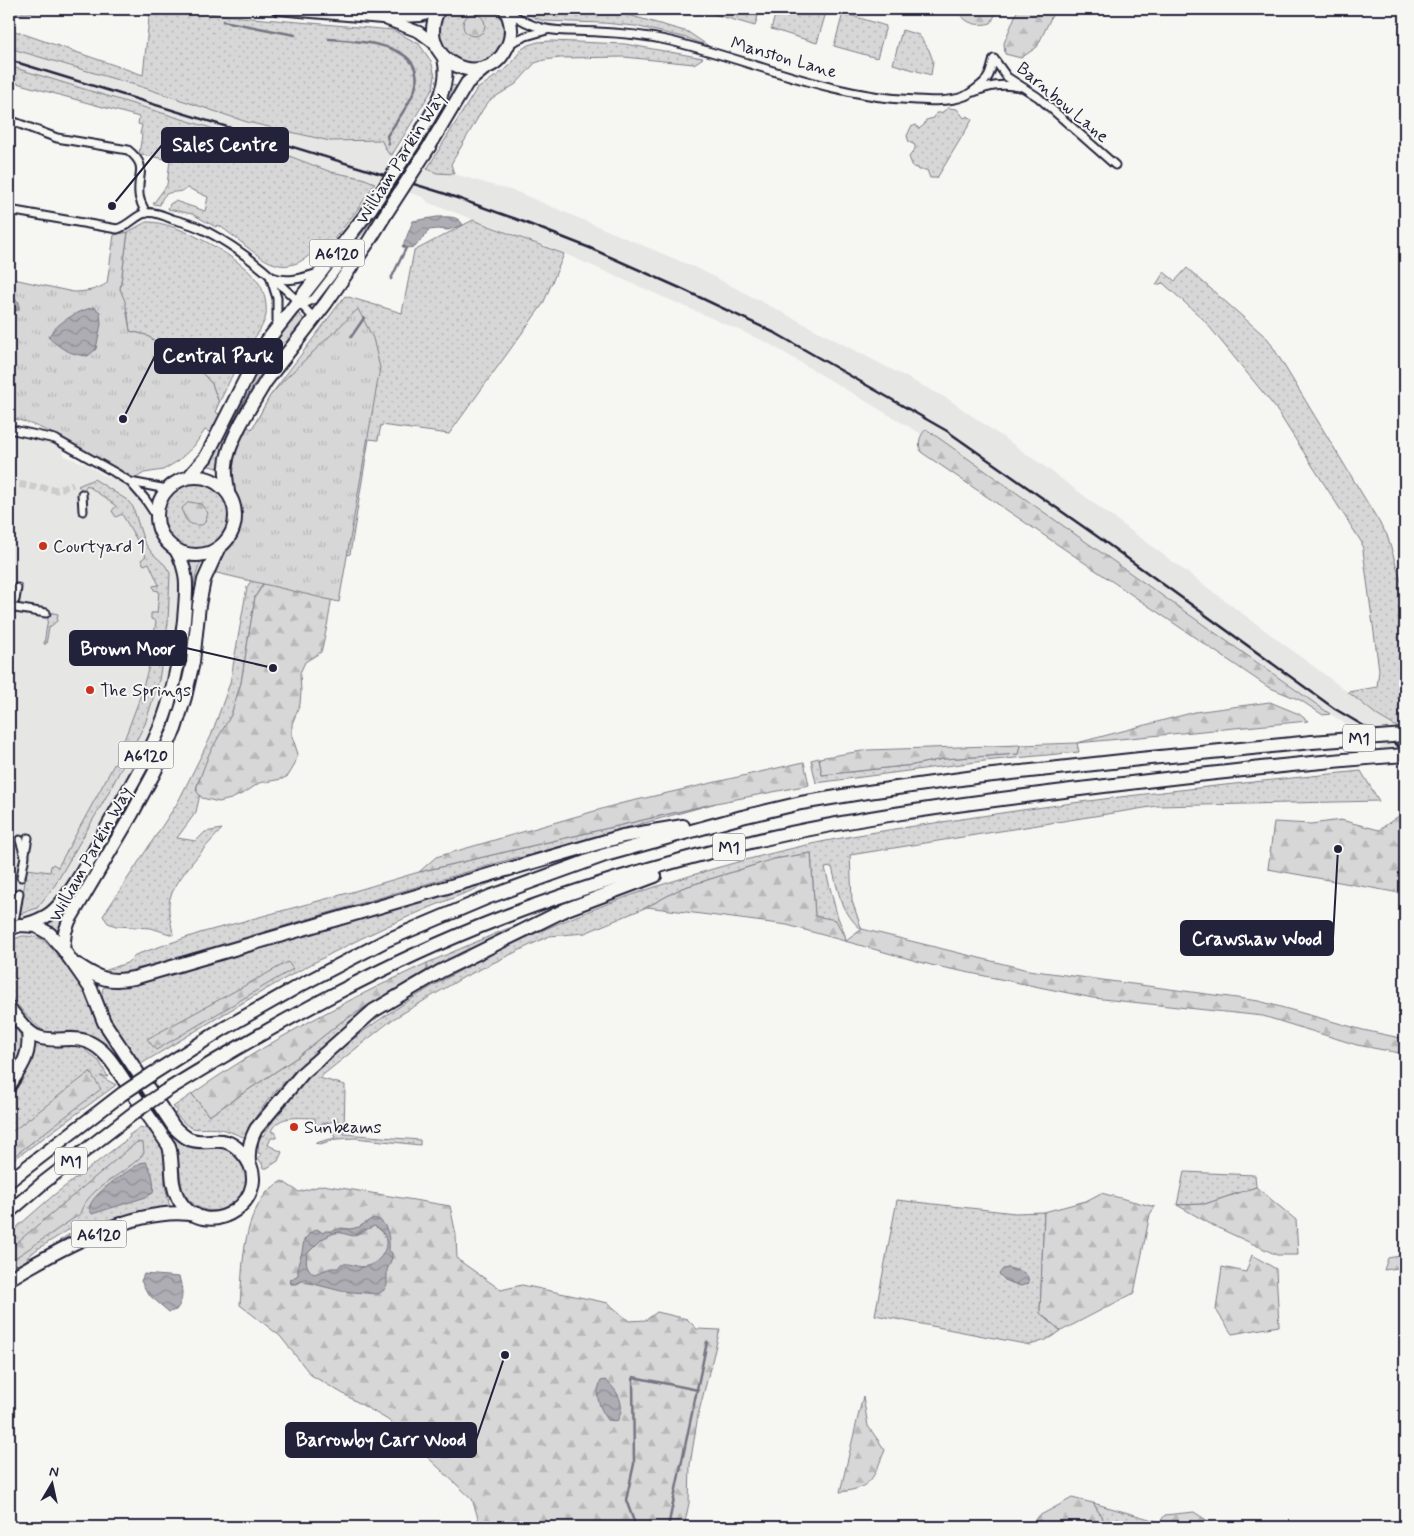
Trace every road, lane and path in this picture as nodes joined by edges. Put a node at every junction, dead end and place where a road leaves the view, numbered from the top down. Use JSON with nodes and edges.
{"nodes":[{"id":1,"x":277,"y":9,"type":"edge"},
{"id":2,"x":438,"y":9,"type":"edge"},
{"id":3,"x":506,"y":9,"type":"edge"},
{"id":4,"x":382,"y":18,"type":"junction"},
{"id":5,"x":547,"y":30,"type":"junction"},
{"id":6,"x":510,"y":43,"type":"junction"},
{"id":7,"x":435,"y":44,"type":"junction"},
{"id":8,"x":444,"y":58,"type":"junction"},
{"id":9,"x":994,"y":59,"type":"joint"},
{"id":10,"x":485,"y":68,"type":"junction"},
{"id":11,"x":1024,"y":89,"type":"junction"},
{"id":12,"x":966,"y":95,"type":"junction"},
{"id":13,"x":9,"y":120,"type":"edge"},
{"id":14,"x":1115,"y":165,"type":"dead end"},
{"id":15,"x":9,"y":210,"type":"edge"},
{"id":16,"x":146,"y":212,"type":"junction"},
{"id":17,"x":369,"y":241,"type":"junction"},
{"id":18,"x":321,"y":272,"type":"junction"},
{"id":19,"x":269,"y":276,"type":"junction"},
{"id":20,"x":300,"y":303,"type":"junction"},
{"id":21,"x":314,"y":318,"type":"junction"},
{"id":22,"x":276,"y":330,"type":"junction"},
{"id":23,"x":9,"y":429,"type":"edge"},
{"id":24,"x":189,"y":477,"type":"junction"},
{"id":25,"x":130,"y":482,"type":"junction"},
{"id":26,"x":167,"y":489,"type":"junction"},
{"id":27,"x":228,"y":492,"type":"junction"},
{"id":28,"x":82,"y":494,"type":"dead end"},
{"id":29,"x":83,"y":511,"type":"dead end"},
{"id":30,"x":157,"y":517,"type":"junction"},
{"id":31,"x":218,"y":549,"type":"junction"},
{"id":32,"x":176,"y":550,"type":"junction"},
{"id":33,"x":17,"y":588,"type":"dead end"},
{"id":34,"x":9,"y":605,"type":"edge"},
{"id":35,"x":46,"y":613,"type":"dead end"},
{"id":36,"x":1405,"y":734,"type":"edge"},
{"id":37,"x":1405,"y":755,"type":"edge"},
{"id":38,"x":742,"y":817,"type":"junction"},
{"id":39,"x":28,"y":838,"type":"dead end"},
{"id":40,"x":20,"y":840,"type":"dead end"},
{"id":41,"x":750,"y":842,"type":"junction"},
{"id":42,"x":25,"y":856,"type":"junction"},
{"id":43,"x":21,"y":878,"type":"dead end"},
{"id":44,"x":19,"y":893,"type":"dead end"},
{"id":45,"x":15,"y":924,"type":"edge"},
{"id":46,"x":63,"y":949,"type":"junction"},
{"id":47,"x":72,"y":961,"type":"junction"},
{"id":48,"x":9,"y":1008,"type":"edge"},
{"id":49,"x":28,"y":1031,"type":"junction"},
{"id":50,"x":9,"y":1086,"type":"edge"},
{"id":51,"x":249,"y":1162,"type":"junction"},
{"id":52,"x":9,"y":1181,"type":"edge"},
{"id":53,"x":9,"y":1212,"type":"edge"},
{"id":54,"x":196,"y":1215,"type":"junction"},
{"id":55,"x":9,"y":1279,"type":"edge"}],
"edges":[{"from":1,"to":4,"type":"street"},
{"from":2,"to":4,"type":"street"},
{"from":2,"to":7,"type":"highway"},
{"from":3,"to":5,"type":"street","name":"Manston Lane"},
{"from":3,"to":6,"type":"highway"},
{"from":4,"to":7,"type":"street"},
{"from":5,"to":6,"type":"street","name":"Manston Lane"},
{"from":5,"to":12,"type":"street","name":"Manston Lane"},
{"from":6,"to":10,"type":"highway","name":"William Parkin Way"},
{"from":7,"to":8,"type":"highway"},
{"from":8,"to":10,"type":"highway"},
{"from":8,"to":18,"type":"highway","name":"William Parkin Way","number":"A6120","bridge":true},
{"from":9,"to":11,"type":"street","name":"Barnbow Lane"},
{"from":9,"to":12,"type":"street","name":"Manston Lane"},
{"from":10,"to":17,"type":"highway","name":"William Parkin Way","number":"A6120","bridge":true},
{"from":11,"to":12,"type":"street"},
{"from":11,"to":14,"type":"street","name":"Barnbow Lane"},
{"from":13,"to":16,"type":"street"},
{"from":15,"to":16,"type":"street"},
{"from":16,"to":19,"type":"street"},
{"from":17,"to":20,"type":"street"},
{"from":17,"to":21,"type":"highway","name":"William Parkin Way","number":"A6120"},
{"from":18,"to":19,"type":"street"},
{"from":18,"to":20,"type":"highway","name":"William Parkin Way","number":"A6120"},
{"from":19,"to":20,"type":"street"},
{"from":19,"to":22,"type":"street"},
{"from":20,"to":21,"type":"street"},
{"from":20,"to":22,"type":"highway","name":"William Parkin Way","number":"A6120"},
{"from":21,"to":27,"type":"highway","name":"William Parkin Way","number":"A6120"},
{"from":22,"to":24,"type":"highway","name":"William Parkin Way","number":"A6120"},
{"from":23,"to":25,"type":"street"},
{"from":24,"to":26,"type":"highway"},
{"from":24,"to":27,"type":"highway"},
{"from":25,"to":26,"type":"street"},
{"from":25,"to":30,"type":"street"},
{"from":26,"to":30,"type":"highway"},
{"from":27,"to":31,"type":"highway"},
{"from":28,"to":29,"type":"street"},
{"from":30,"to":32,"type":"highway"},
{"from":31,"to":32,"type":"highway"},
{"from":31,"to":46,"type":"highway","name":"William Parkin Way","number":"A6120"},
{"from":32,"to":45,"type":"highway","name":"William Parkin Way","number":"A6120"},
{"from":33,"to":34,"type":"street"},
{"from":34,"to":35,"type":"street"},
{"from":36,"to":38,"type":"highway","number":"M1","bridge":true},
{"from":37,"to":41,"type":"highway","number":"M1"},
{"from":38,"to":47,"type":"highway","number":"M1"},
{"from":38,"to":52,"type":"highway","number":"M1","bridge":true},
{"from":39,"to":42,"type":"street"},
{"from":40,"to":42,"type":"street"},
{"from":41,"to":51,"type":"highway","number":"M1"},
{"from":41,"to":53,"type":"highway","number":"M1","bridge":true},
{"from":42,"to":43,"type":"street"},
{"from":44,"to":45,"type":"street"},
{"from":45,"to":46,"type":"highway"},
{"from":46,"to":47,"type":"highway"},
{"from":47,"to":51,"type":"highway"},
{"from":48,"to":49,"type":"highway"},
{"from":49,"to":50,"type":"highway"},
{"from":49,"to":54,"type":"highway"},
{"from":51,"to":54,"type":"highway"},
{"from":54,"to":55,"type":"highway","number":"A6120"}]}
